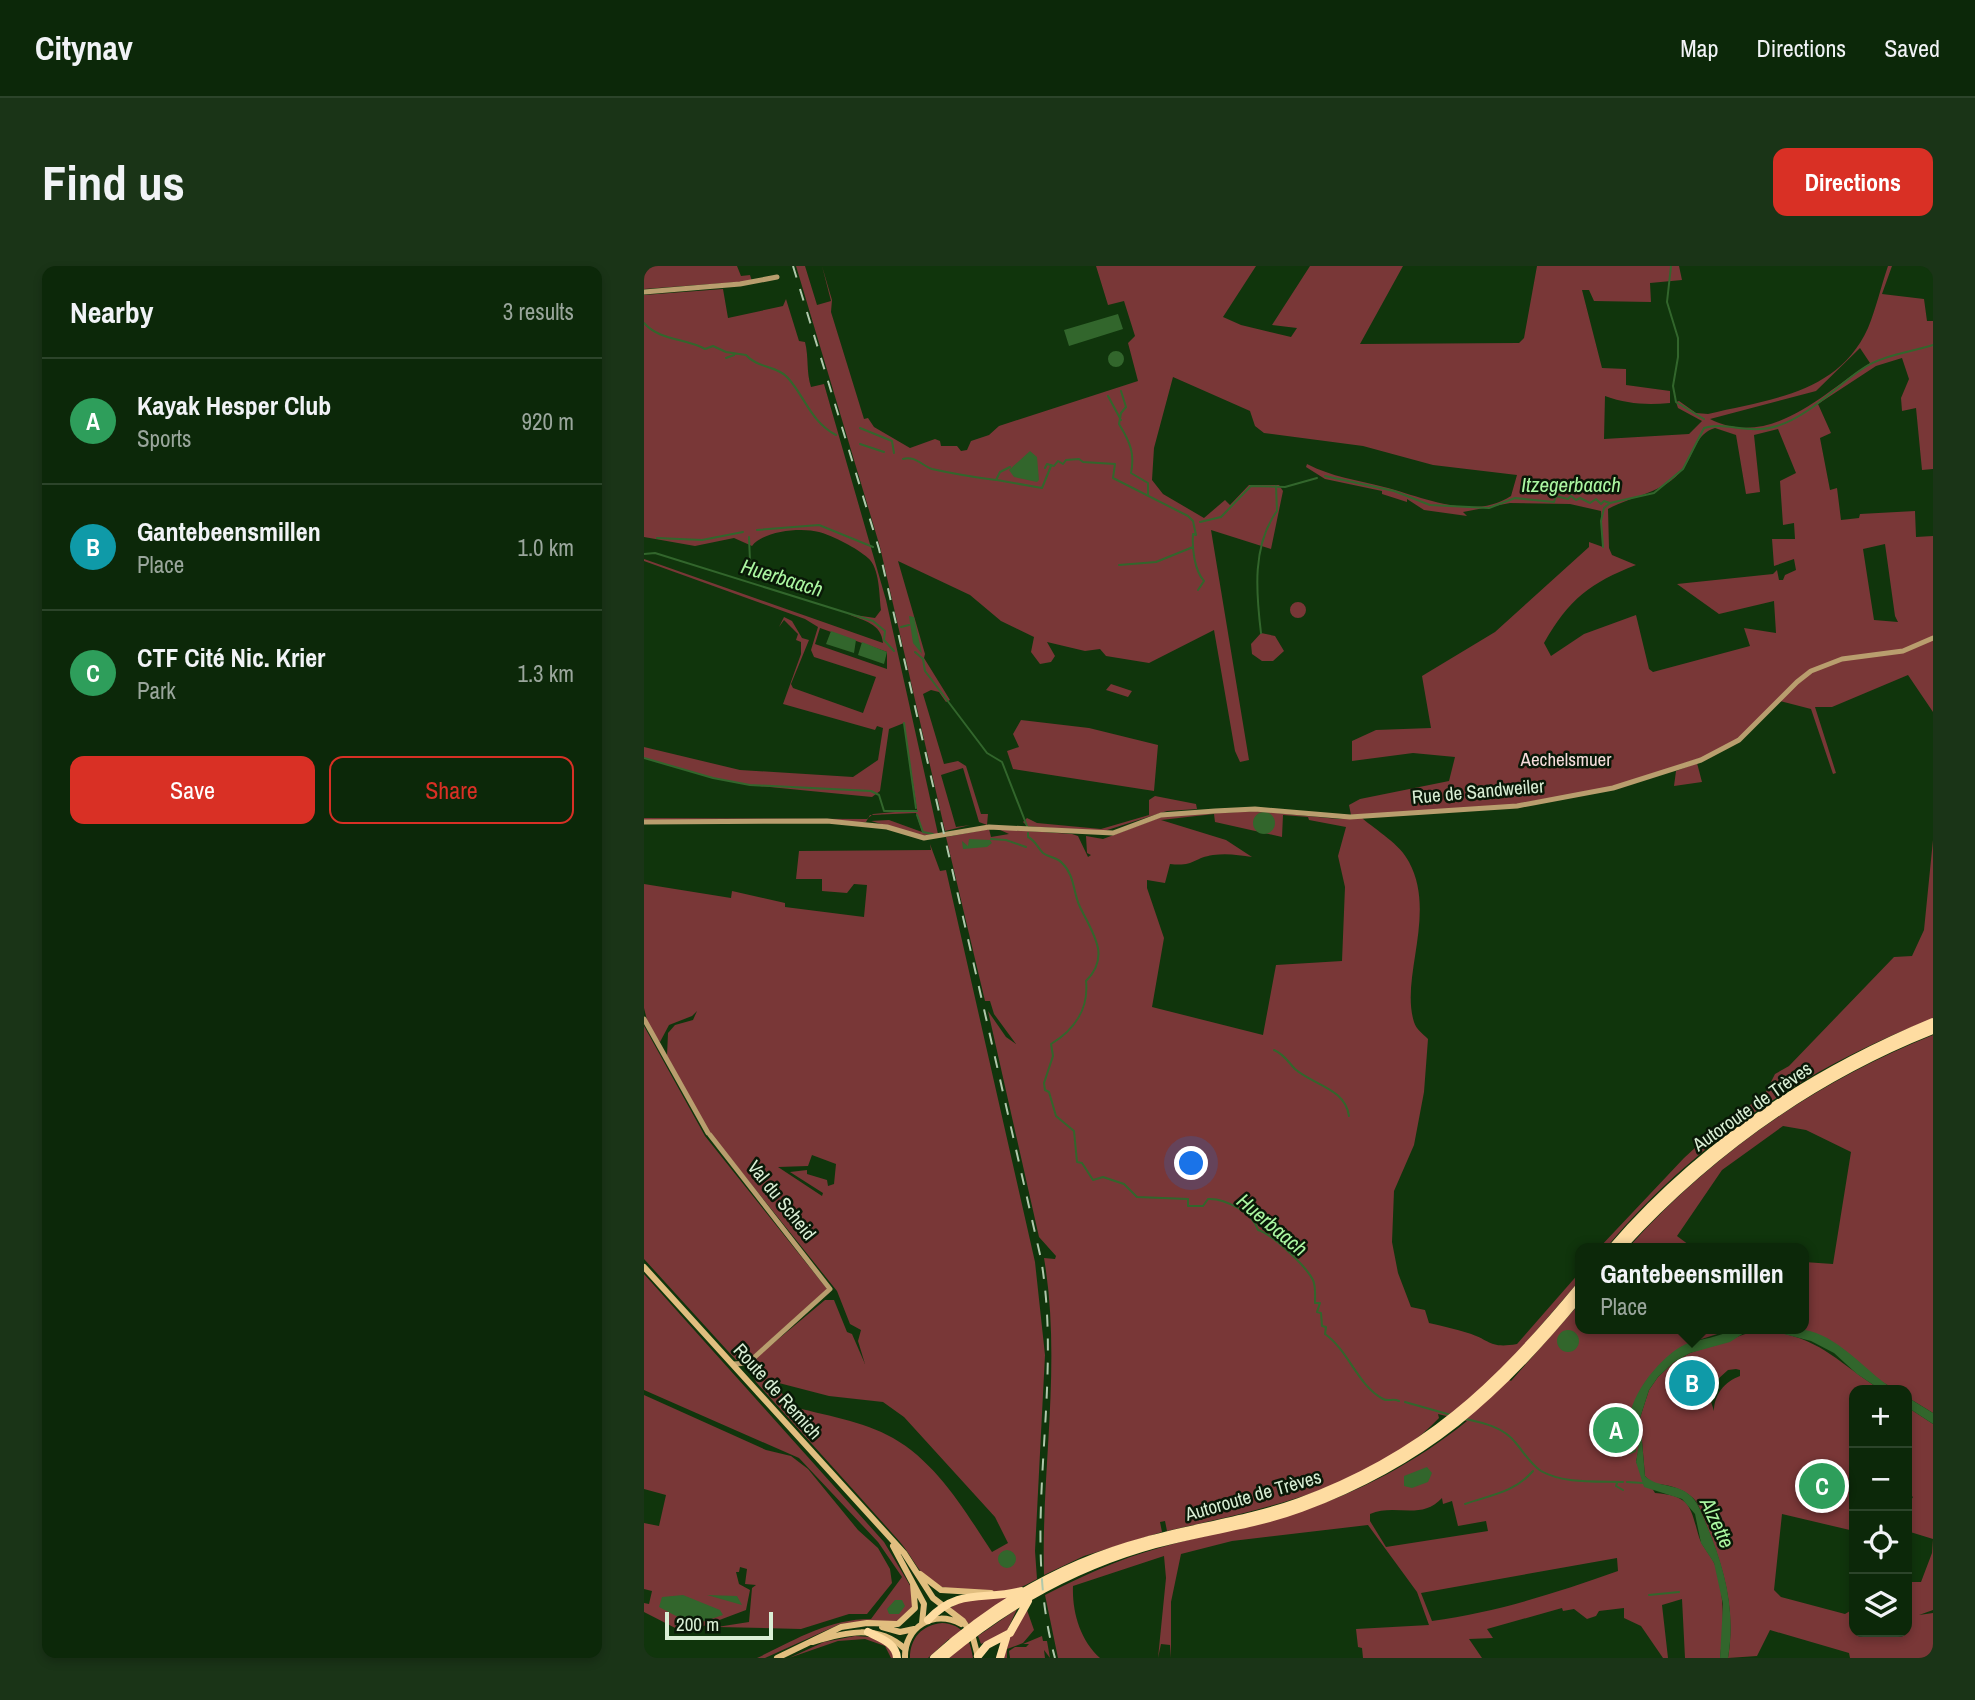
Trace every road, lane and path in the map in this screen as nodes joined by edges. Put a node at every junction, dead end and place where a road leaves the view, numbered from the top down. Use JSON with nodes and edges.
{"nodes":[{"id":1,"x":776,"y":277,"type":"dead end"},
{"id":2,"x":644,"y":292,"type":"edge"},
{"id":3,"x":1933,"y":638,"type":"edge"},
{"id":4,"x":644,"y":822,"type":"edge"},
{"id":5,"x":644,"y":1019,"type":"edge"},
{"id":6,"x":1933,"y":1022,"type":"edge"},
{"id":7,"x":1933,"y":1030,"type":"edge"},
{"id":8,"x":1617,"y":1243,"type":"edge"},
{"id":9,"x":1626,"y":1243,"type":"edge"},
{"id":10,"x":644,"y":1267,"type":"edge"},
{"id":11,"x":1575,"y":1292,"type":"edge"},
{"id":12,"x":1575,"y":1301,"type":"edge"},
{"id":13,"x":748,"y":1363,"type":"junction"},
{"id":14,"x":734,"y":1364,"type":"junction"},
{"id":15,"x":1505,"y":1378,"type":"junction"},
{"id":16,"x":747,"y":1379,"type":"junction"},
{"id":17,"x":888,"y":1536,"type":"junction"},
{"id":18,"x":904,"y":1553,"type":"junction"},
{"id":19,"x":914,"y":1584,"type":"junction"},
{"id":20,"x":1031,"y":1592,"type":"junction"},
{"id":21,"x":996,"y":1594,"type":"junction"},
{"id":22,"x":944,"y":1607,"type":"junction"},
{"id":23,"x":925,"y":1622,"type":"junction"},
{"id":24,"x":859,"y":1625,"type":"junction"},
{"id":25,"x":915,"y":1629,"type":"junction"},
{"id":26,"x":868,"y":1632,"type":"joint"},
{"id":27,"x":1010,"y":1633,"type":"junction"},
{"id":28,"x":972,"y":1634,"type":"junction"},
{"id":29,"x":954,"y":1645,"type":"junction"},
{"id":30,"x":801,"y":1646,"type":"junction"},
{"id":31,"x":902,"y":1655,"type":"edge"},
{"id":32,"x":978,"y":1657,"type":"edge"},
{"id":33,"x":777,"y":1658,"type":"edge"},
{"id":34,"x":933,"y":1658,"type":"edge"},
{"id":35,"x":943,"y":1658,"type":"edge"},
{"id":36,"x":1000,"y":1658,"type":"edge"}],
"edges":[{"from":1,"to":2,"type":"main road"},
{"from":3,"to":4,"type":"main road","name":"Rue de Sandweiler"},
{"from":5,"to":13,"type":"main road","name":"Val du Scheid"},
{"from":6,"to":8,"type":"highway","name":"Autoroute de Trèves"},
{"from":7,"to":9,"type":"highway","name":"Autoroute de Trèves"},
{"from":10,"to":14,"type":"main road","name":"Route de Remich"},
{"from":11,"to":15,"type":"highway","name":"Autoroute de Trèves"},
{"from":12,"to":15,"type":"highway","name":"Autoroute de Trèves"},
{"from":13,"to":14,"type":"main road"},
{"from":13,"to":16,"type":"main road"},
{"from":14,"to":16,"type":"main road","name":"Route de Remich"},
{"from":15,"to":20,"type":"highway","name":"Autoroute de Trèves"},
{"from":16,"to":17,"type":"main road","name":"Route de Remich"},
{"from":17,"to":18,"type":"main road","name":"Route de Remich"},
{"from":17,"to":19,"type":"main road","name":"Route de Remich"},
{"from":18,"to":21,"type":"main road"},
{"from":18,"to":22,"type":"main road","name":"Route de Remich"},
{"from":19,"to":23,"type":"main road","name":"Route de Remich"},
{"from":19,"to":24,"type":"main road"},
{"from":20,"to":21,"type":"highway"},
{"from":20,"to":27,"type":"highway"},
{"from":20,"to":29,"type":"highway","name":"Autoroute de Trèves"},
{"from":21,"to":22,"type":"highway"},
{"from":22,"to":23,"type":"highway"},
{"from":22,"to":28,"type":"main road","name":"Route de Remich"},
{"from":23,"to":25,"type":"main road"},
{"from":23,"to":28,"type":"main road"},
{"from":24,"to":25,"type":"main road"},
{"from":24,"to":30,"type":"main road"},
{"from":25,"to":31,"type":"main road"},
{"from":26,"to":30,"type":"main road"},
{"from":26,"to":31,"type":"highway"},
{"from":27,"to":32,"type":"highway"},
{"from":27,"to":36,"type":"highway"},
{"from":28,"to":32,"type":"main road"},
{"from":29,"to":34,"type":"highway","name":"Autoroute de Trèves"},
{"from":29,"to":35,"type":"highway","name":"Autoroute de Trèves"},
{"from":30,"to":33,"type":"main road"}]}
